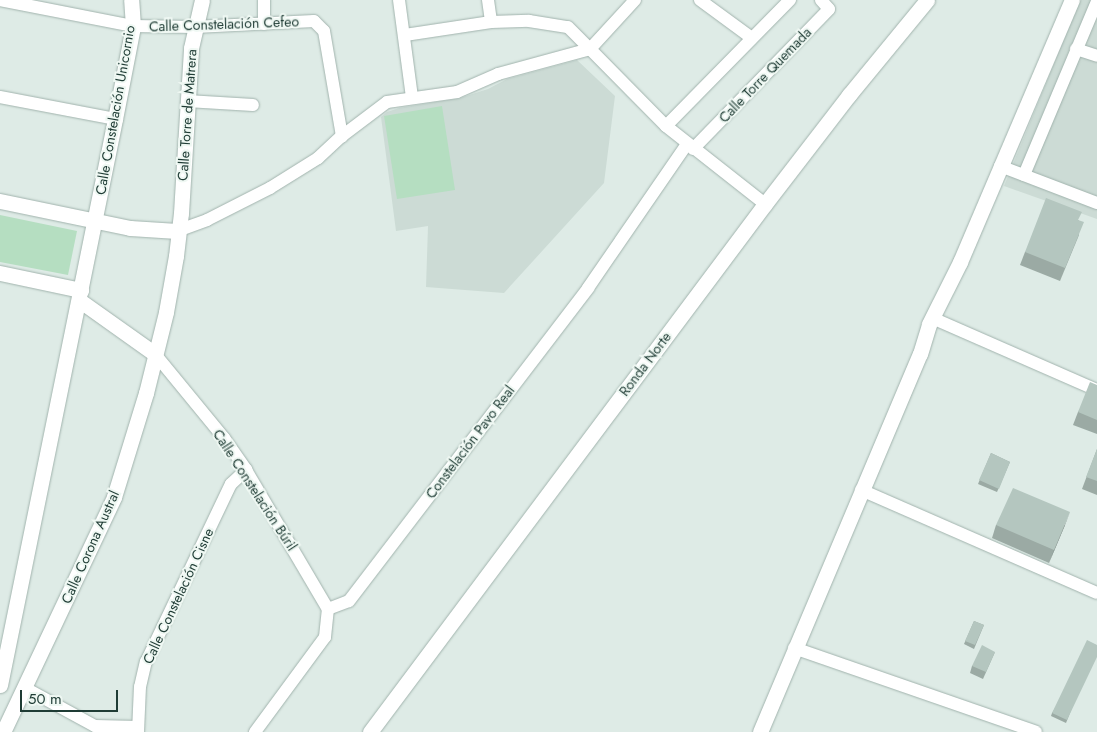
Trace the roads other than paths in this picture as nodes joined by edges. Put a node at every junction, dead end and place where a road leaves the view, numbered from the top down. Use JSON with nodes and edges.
{"nodes":[{"id":1,"x":0,"y":0,"type":"edge"},
{"id":2,"x":131,"y":0,"type":"edge"},
{"id":3,"x":202,"y":0,"type":"edge"},
{"id":4,"x":264,"y":0,"type":"edge"},
{"id":5,"x":399,"y":0,"type":"edge"},
{"id":6,"x":488,"y":0,"type":"edge"},
{"id":7,"x":635,"y":0,"type":"edge"},
{"id":8,"x":700,"y":0,"type":"edge"},
{"id":9,"x":790,"y":0,"type":"edge"},
{"id":10,"x":821,"y":0,"type":"edge"},
{"id":11,"x":927,"y":0,"type":"edge"},
{"id":12,"x":1072,"y":0,"type":"edge"},
{"id":13,"x":1097,"y":1,"type":"edge"},
{"id":14,"x":48,"y":5,"type":"edge"},
{"id":15,"x":491,"y":22,"type":"junction"},
{"id":16,"x":264,"y":24,"type":"junction"},
{"id":17,"x":133,"y":26,"type":"junction"},
{"id":18,"x":195,"y":27,"type":"junction"},
{"id":19,"x":405,"y":35,"type":"junction"},
{"id":20,"x":752,"y":38,"type":"junction"},
{"id":21,"x":590,"y":48,"type":"junction"},
{"id":22,"x":1076,"y":49,"type":"junction"},
{"id":23,"x":1097,"y":56,"type":"edge"},
{"id":24,"x":0,"y":97,"type":"edge"},
{"id":25,"x":412,"y":97,"type":"junction"},
{"id":26,"x":187,"y":101,"type":"junction"},
{"id":27,"x":253,"y":105,"type":"dead end"},
{"id":28,"x":115,"y":119,"type":"junction"},
{"id":29,"x":666,"y":126,"type":"junction"},
{"id":30,"x":342,"y":136,"type":"junction"},
{"id":31,"x":690,"y":147,"type":"junction"},
{"id":32,"x":1000,"y":166,"type":"junction"},
{"id":33,"x":1024,"y":175,"type":"junction"},
{"id":34,"x":0,"y":201,"type":"edge"},
{"id":35,"x":1097,"y":202,"type":"edge"},
{"id":36,"x":765,"y":204,"type":"junction"},
{"id":37,"x":95,"y":220,"type":"junction"},
{"id":38,"x":177,"y":231,"type":"junction"},
{"id":39,"x":0,"y":274,"type":"edge"},
{"id":40,"x":80,"y":295,"type":"junction"},
{"id":41,"x":932,"y":318,"type":"junction"},
{"id":42,"x":155,"y":354,"type":"junction"},
{"id":43,"x":1097,"y":390,"type":"edge"},
{"id":44,"x":246,"y":470,"type":"junction"},
{"id":45,"x":861,"y":490,"type":"junction"},
{"id":46,"x":1097,"y":592,"type":"edge"},
{"id":47,"x":328,"y":609,"type":"junction"},
{"id":48,"x":794,"y":648,"type":"junction"},
{"id":49,"x":0,"y":684,"type":"edge"},
{"id":50,"x":25,"y":688,"type":"junction"},
{"id":51,"x":138,"y":730,"type":"edge"},
{"id":52,"x":3,"y":732,"type":"edge"},
{"id":53,"x":255,"y":732,"type":"edge"},
{"id":54,"x":370,"y":732,"type":"edge"},
{"id":55,"x":760,"y":732,"type":"edge"},
{"id":56,"x":1036,"y":732,"type":"edge"}],
"edges":[{"from":1,"to":14,"type":"street","name":"Calle Constelación Cefeo"},
{"from":2,"to":17,"type":"street","name":"Calle Constelación Unicornio"},
{"from":3,"to":18,"type":"street","name":"Calle Torre de Matrera"},
{"from":4,"to":16,"type":"street"},
{"from":5,"to":19,"type":"street"},
{"from":6,"to":15,"type":"street"},
{"from":7,"to":21,"type":"street"},
{"from":8,"to":20,"type":"street"},
{"from":9,"to":20,"type":"street"},
{"from":10,"to":31,"type":"street","name":"Calle Torre Quemada"},
{"from":11,"to":36,"type":"street","name":"Ronda Norte"},
{"from":12,"to":32,"type":"street"},
{"from":13,"to":22,"type":"street"},
{"from":14,"to":17,"type":"street","name":"Calle Constelación Cefeo"},
{"from":15,"to":19,"type":"street"},
{"from":15,"to":21,"type":"street"},
{"from":16,"to":18,"type":"street","name":"Calle Constelación Cefeo"},
{"from":16,"to":30,"type":"street","name":"Calle Constelación Cefeo"},
{"from":17,"to":18,"type":"street","name":"Calle Constelación Cefeo"},
{"from":17,"to":28,"type":"street","name":"Calle Constelación Unicornio"},
{"from":18,"to":26,"type":"street","name":"Calle Torre de Matrera"},
{"from":19,"to":25,"type":"street"},
{"from":20,"to":29,"type":"street"},
{"from":21,"to":25,"type":"street"},
{"from":21,"to":29,"type":"street"},
{"from":22,"to":23,"type":"street"},
{"from":22,"to":33,"type":"street"},
{"from":24,"to":28,"type":"street"},
{"from":25,"to":30,"type":"street"},
{"from":26,"to":27,"type":"street"},
{"from":26,"to":38,"type":"street","name":"Calle Torre de Matrera"},
{"from":28,"to":37,"type":"street","name":"Calle Constelación Unicornio"},
{"from":29,"to":31,"type":"street"},
{"from":30,"to":38,"type":"street"},
{"from":31,"to":36,"type":"street"},
{"from":31,"to":47,"type":"street","name":"Constelación Pavo Real"},
{"from":32,"to":33,"type":"street"},
{"from":32,"to":41,"type":"street"},
{"from":33,"to":35,"type":"street"},
{"from":34,"to":37,"type":"street"},
{"from":36,"to":54,"type":"street","name":"Ronda Norte"},
{"from":37,"to":38,"type":"street"},
{"from":37,"to":40,"type":"street","name":"Calle Constelación Unicornio"},
{"from":38,"to":42,"type":"street","name":"Calle Torre de Matrera"},
{"from":39,"to":40,"type":"street"},
{"from":40,"to":42,"type":"street"},
{"from":40,"to":49,"type":"street"},
{"from":41,"to":43,"type":"street"},
{"from":41,"to":45,"type":"street"},
{"from":42,"to":44,"type":"street","name":"Calle Constelación Búril"},
{"from":42,"to":50,"type":"street","name":"Calle Corona Austral"},
{"from":44,"to":47,"type":"street","name":"Calle Constelación Búril"},
{"from":44,"to":51,"type":"street","name":"Calle Constelación Cisne"},
{"from":45,"to":46,"type":"street"},
{"from":45,"to":48,"type":"street"},
{"from":47,"to":53,"type":"street"},
{"from":48,"to":55,"type":"street"},
{"from":48,"to":56,"type":"street"},
{"from":50,"to":51,"type":"street"},
{"from":50,"to":52,"type":"street","name":"Calle Corona Austral"}]}
